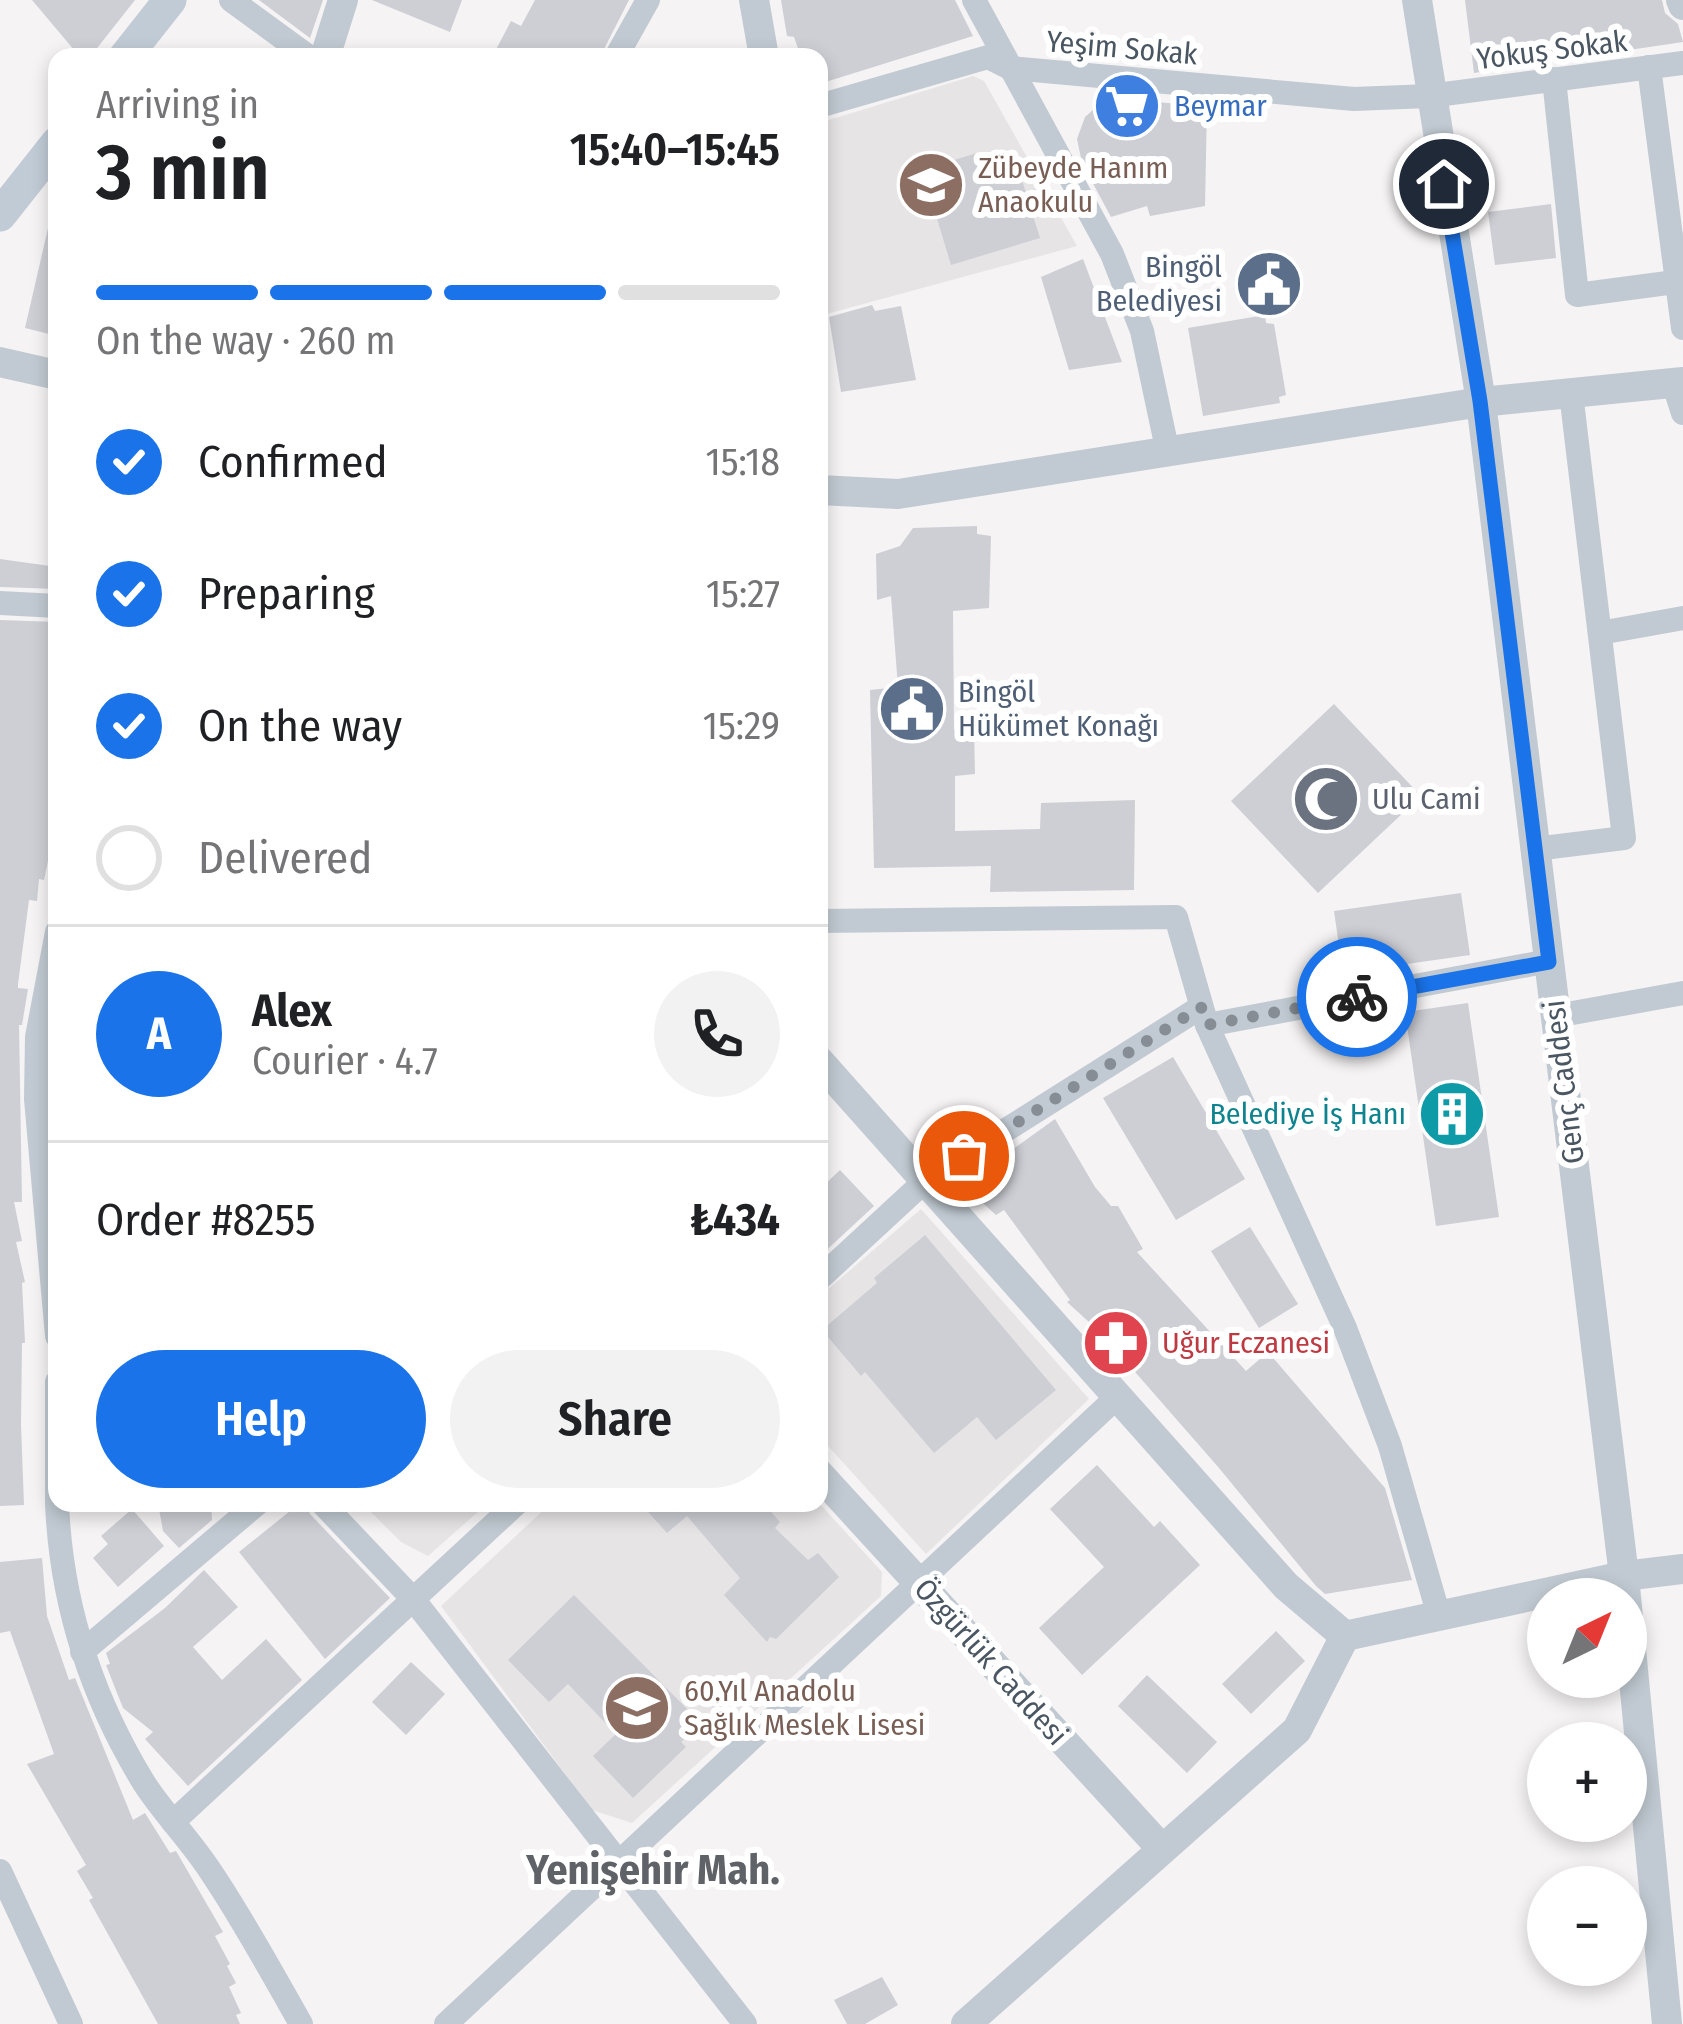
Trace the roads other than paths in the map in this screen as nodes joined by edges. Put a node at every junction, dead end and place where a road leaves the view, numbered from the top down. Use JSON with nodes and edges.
{"nodes":[{"id":1,"x":170,"y":0,"type":"edge"},
{"id":2,"x":231,"y":0,"type":"edge"},
{"id":3,"x":343,"y":0,"type":"edge"},
{"id":4,"x":648,"y":0,"type":"edge"},
{"id":5,"x":754,"y":0,"type":"edge"},
{"id":6,"x":974,"y":0,"type":"edge"},
{"id":7,"x":1417,"y":0,"type":"edge"},
{"id":8,"x":132,"y":48,"type":"edge"},
{"id":9,"x":295,"y":48,"type":"edge"},
{"id":10,"x":328,"y":48,"type":"edge"},
{"id":11,"x":621,"y":48,"type":"edge"},
{"id":12,"x":762,"y":48,"type":"edge"},
{"id":13,"x":1683,"y":63,"type":"edge"},
{"id":14,"x":1649,"y":67,"type":"junction"},
{"id":15,"x":1010,"y":68,"type":"junction"},
{"id":16,"x":1554,"y":79,"type":"junction"},
{"id":17,"x":1429,"y":96,"type":"junction"},
{"id":18,"x":828,"y":103,"type":"edge"},
{"id":19,"x":48,"y":154,"type":"edge"},
{"id":20,"x":0,"y":215,"type":"edge"},
{"id":21,"x":1675,"y":282,"type":"junction"},
{"id":22,"x":1683,"y":328,"type":"edge"},
{"id":23,"x":0,"y":362,"type":"edge"},
{"id":24,"x":48,"y":373,"type":"edge"},
{"id":25,"x":1678,"y":382,"type":"edge"},
{"id":26,"x":1571,"y":393,"type":"junction"},
{"id":27,"x":1480,"y":401,"type":"junction"},
{"id":28,"x":1683,"y":413,"type":"edge"},
{"id":29,"x":1168,"y":453,"type":"junction"},
{"id":30,"x":828,"y":490,"type":"edge"},
{"id":31,"x":0,"y":603,"type":"edge"},
{"id":32,"x":48,"y":606,"type":"edge"},
{"id":33,"x":1683,"y":618,"type":"edge"},
{"id":34,"x":1600,"y":633,"type":"junction"},
{"id":35,"x":1535,"y":849,"type":"junction"},
{"id":36,"x":828,"y":921,"type":"edge"},
{"id":37,"x":1549,"y":962,"type":"junction"},
{"id":38,"x":48,"y":979,"type":"edge"},
{"id":39,"x":1683,"y":993,"type":"edge"},
{"id":40,"x":1204,"y":1016,"type":"junction"},
{"id":41,"x":1556,"y":1016,"type":"junction"},
{"id":42,"x":828,"y":1071,"type":"edge"},
{"id":43,"x":925,"y":1181,"type":"junction"},
{"id":44,"x":48,"y":1234,"type":"edge"},
{"id":45,"x":828,"y":1271,"type":"edge"},
{"id":46,"x":1117,"y":1397,"type":"junction"},
{"id":47,"x":828,"y":1484,"type":"edge"},
{"id":48,"x":57,"y":1512,"type":"edge"},
{"id":49,"x":248,"y":1512,"type":"edge"},
{"id":50,"x":331,"y":1512,"type":"edge"},
{"id":51,"x":508,"y":1512,"type":"edge"},
{"id":52,"x":1683,"y":1569,"type":"edge"},
{"id":53,"x":1624,"y":1576,"type":"junction"},
{"id":54,"x":919,"y":1582,"type":"junction"},
{"id":55,"x":413,"y":1599,"type":"junction"},
{"id":56,"x":1439,"y":1616,"type":"junction"},
{"id":57,"x":1345,"y":1636,"type":"junction"},
{"id":58,"x":82,"y":1652,"type":"junction"},
{"id":59,"x":173,"y":1822,"type":"junction"},
{"id":60,"x":1162,"y":1849,"type":"junction"},
{"id":61,"x":621,"y":1860,"type":"junction"},
{"id":62,"x":0,"y":1870,"type":"edge"},
{"id":63,"x":294,"y":2013,"type":"edge"},
{"id":64,"x":71,"y":2024,"type":"edge"},
{"id":65,"x":270,"y":2024,"type":"edge"},
{"id":66,"x":446,"y":2024,"type":"edge"},
{"id":67,"x":745,"y":2024,"type":"edge"},
{"id":68,"x":966,"y":2024,"type":"edge"},
{"id":69,"x":1667,"y":2024,"type":"edge"}],
"edges":[{"from":1,"to":8,"type":"main road"},
{"from":2,"to":9,"type":"street"},
{"from":3,"to":10,"type":"street"},
{"from":4,"to":11,"type":"street"},
{"from":5,"to":12,"type":"street"},
{"from":6,"to":15,"type":"street"},
{"from":7,"to":17,"type":"street","name":"Genç Caddesi"},
{"from":13,"to":14,"type":"street","name":"Yokuş Sokak"},
{"from":14,"to":16,"type":"street","name":"Yokuş Sokak"},
{"from":14,"to":21,"type":"street"},
{"from":15,"to":17,"type":"street","name":"Yeşim Sokak"},
{"from":15,"to":18,"type":"street","name":"Yeşim Sokak"},
{"from":15,"to":29,"type":"street"},
{"from":16,"to":17,"type":"street","name":"Yokuş Sokak"},
{"from":16,"to":21,"type":"street"},
{"from":17,"to":27,"type":"street","name":"Genç Caddesi"},
{"from":19,"to":20,"type":"main road"},
{"from":21,"to":22,"type":"street"},
{"from":23,"to":24,"type":"street"},
{"from":25,"to":26,"type":"street"},
{"from":25,"to":28,"type":"street"},
{"from":26,"to":27,"type":"street"},
{"from":26,"to":34,"type":"street"},
{"from":27,"to":29,"type":"street"},
{"from":27,"to":35,"type":"street","name":"Genç Caddesi"},
{"from":29,"to":30,"type":"street"},
{"from":31,"to":32,"type":"street"},
{"from":33,"to":34,"type":"street"},
{"from":34,"to":35,"type":"street"},
{"from":35,"to":37,"type":"street","name":"Genç Caddesi"},
{"from":36,"to":40,"type":"street"},
{"from":37,"to":40,"type":"street"},
{"from":37,"to":41,"type":"street","name":"Genç Caddesi"},
{"from":38,"to":44,"type":"street"},
{"from":39,"to":41,"type":"street"},
{"from":40,"to":43,"type":"street"},
{"from":40,"to":56,"type":"street"},
{"from":41,"to":53,"type":"street","name":"Genç Caddesi"},
{"from":42,"to":43,"type":"street"},
{"from":43,"to":45,"type":"street"},
{"from":43,"to":46,"type":"street"},
{"from":46,"to":54,"type":"street"},
{"from":46,"to":57,"type":"street"},
{"from":47,"to":54,"type":"street","name":"Özgürlük Caddesi"},
{"from":48,"to":58,"type":"street"},
{"from":49,"to":58,"type":"street"},
{"from":50,"to":55,"type":"street"},
{"from":51,"to":55,"type":"street"},
{"from":52,"to":53,"type":"street"},
{"from":53,"to":56,"type":"street"},
{"from":53,"to":69,"type":"street","name":"Genç Caddesi"},
{"from":54,"to":60,"type":"street","name":"Özgürlük Caddesi"},
{"from":54,"to":61,"type":"street"},
{"from":55,"to":59,"type":"street"},
{"from":55,"to":61,"type":"street"},
{"from":56,"to":57,"type":"street"},
{"from":57,"to":60,"type":"street"},
{"from":58,"to":59,"type":"street"},
{"from":59,"to":63,"type":"street"},
{"from":60,"to":68,"type":"street"},
{"from":61,"to":66,"type":"street"},
{"from":61,"to":67,"type":"street"},
{"from":62,"to":64,"type":"street"},
{"from":63,"to":65,"type":"street"}]}
